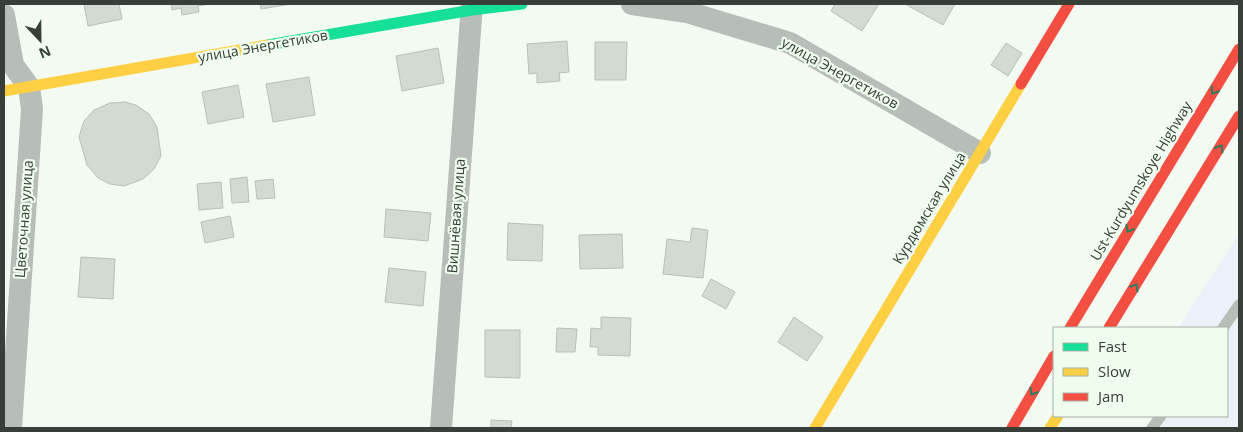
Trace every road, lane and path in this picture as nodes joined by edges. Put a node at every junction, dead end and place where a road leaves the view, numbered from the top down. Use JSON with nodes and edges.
{"nodes":[{"id":1,"x":522,"y":4,"type":"edge"},
{"id":2,"x":632,"y":4,"type":"edge"},
{"id":3,"x":1069,"y":4,"type":"edge"},
{"id":4,"x":472,"y":7,"type":"edge"},
{"id":5,"x":4,"y":15,"type":"edge"},
{"id":6,"x":1239,"y":49,"type":"edge"},
{"id":7,"x":29,"y":87,"type":"junction"},
{"id":8,"x":4,"y":91,"type":"edge"},
{"id":9,"x":1239,"y":116,"type":"edge"},
{"id":10,"x":980,"y":152,"type":"junction"},
{"id":11,"x":1239,"y":305,"type":"edge"},
{"id":12,"x":1071,"y":327,"type":"edge"},
{"id":13,"x":1111,"y":327,"type":"edge"},
{"id":14,"x":1224,"y":327,"type":"edge"},
{"id":15,"x":1053,"y":358,"type":"edge"},
{"id":16,"x":1057,"y":417,"type":"edge"},
{"id":17,"x":1160,"y":417,"type":"edge"},
{"id":18,"x":11,"y":428,"type":"edge"},
{"id":19,"x":441,"y":428,"type":"edge"},
{"id":20,"x":815,"y":428,"type":"edge"},
{"id":21,"x":1012,"y":428,"type":"edge"},
{"id":22,"x":1050,"y":428,"type":"edge"},
{"id":23,"x":1152,"y":428,"type":"edge"}],
"edges":[{"from":1,"to":4,"type":"street","name":"улица Энергетиков"},
{"from":2,"to":10,"type":"street","name":"улица Энергетиков"},
{"from":3,"to":10,"type":"street","name":"Курдюмская улица"},
{"from":4,"to":7,"type":"street","name":"улица Энергетиков"},
{"from":4,"to":19,"type":"street","name":"Вишнёвая улица"},
{"from":5,"to":7,"type":"street","name":"Цветочная улица"},
{"from":6,"to":12,"type":"street","name":"Ust-Kurdyumskoye Highway","one_way":true},
{"from":7,"to":8,"type":"street","name":"улица Энергетиков"},
{"from":7,"to":18,"type":"street","name":"Цветочная улица"},
{"from":13,"to":9,"type":"street","one_way":true},
{"from":10,"to":20,"type":"street","name":"Курдюмская улица"},
{"from":11,"to":14,"type":"lane"},
{"from":15,"to":21,"type":"street","one_way":true},
{"from":16,"to":22,"type":"street"},
{"from":17,"to":23,"type":"lane"}]}
